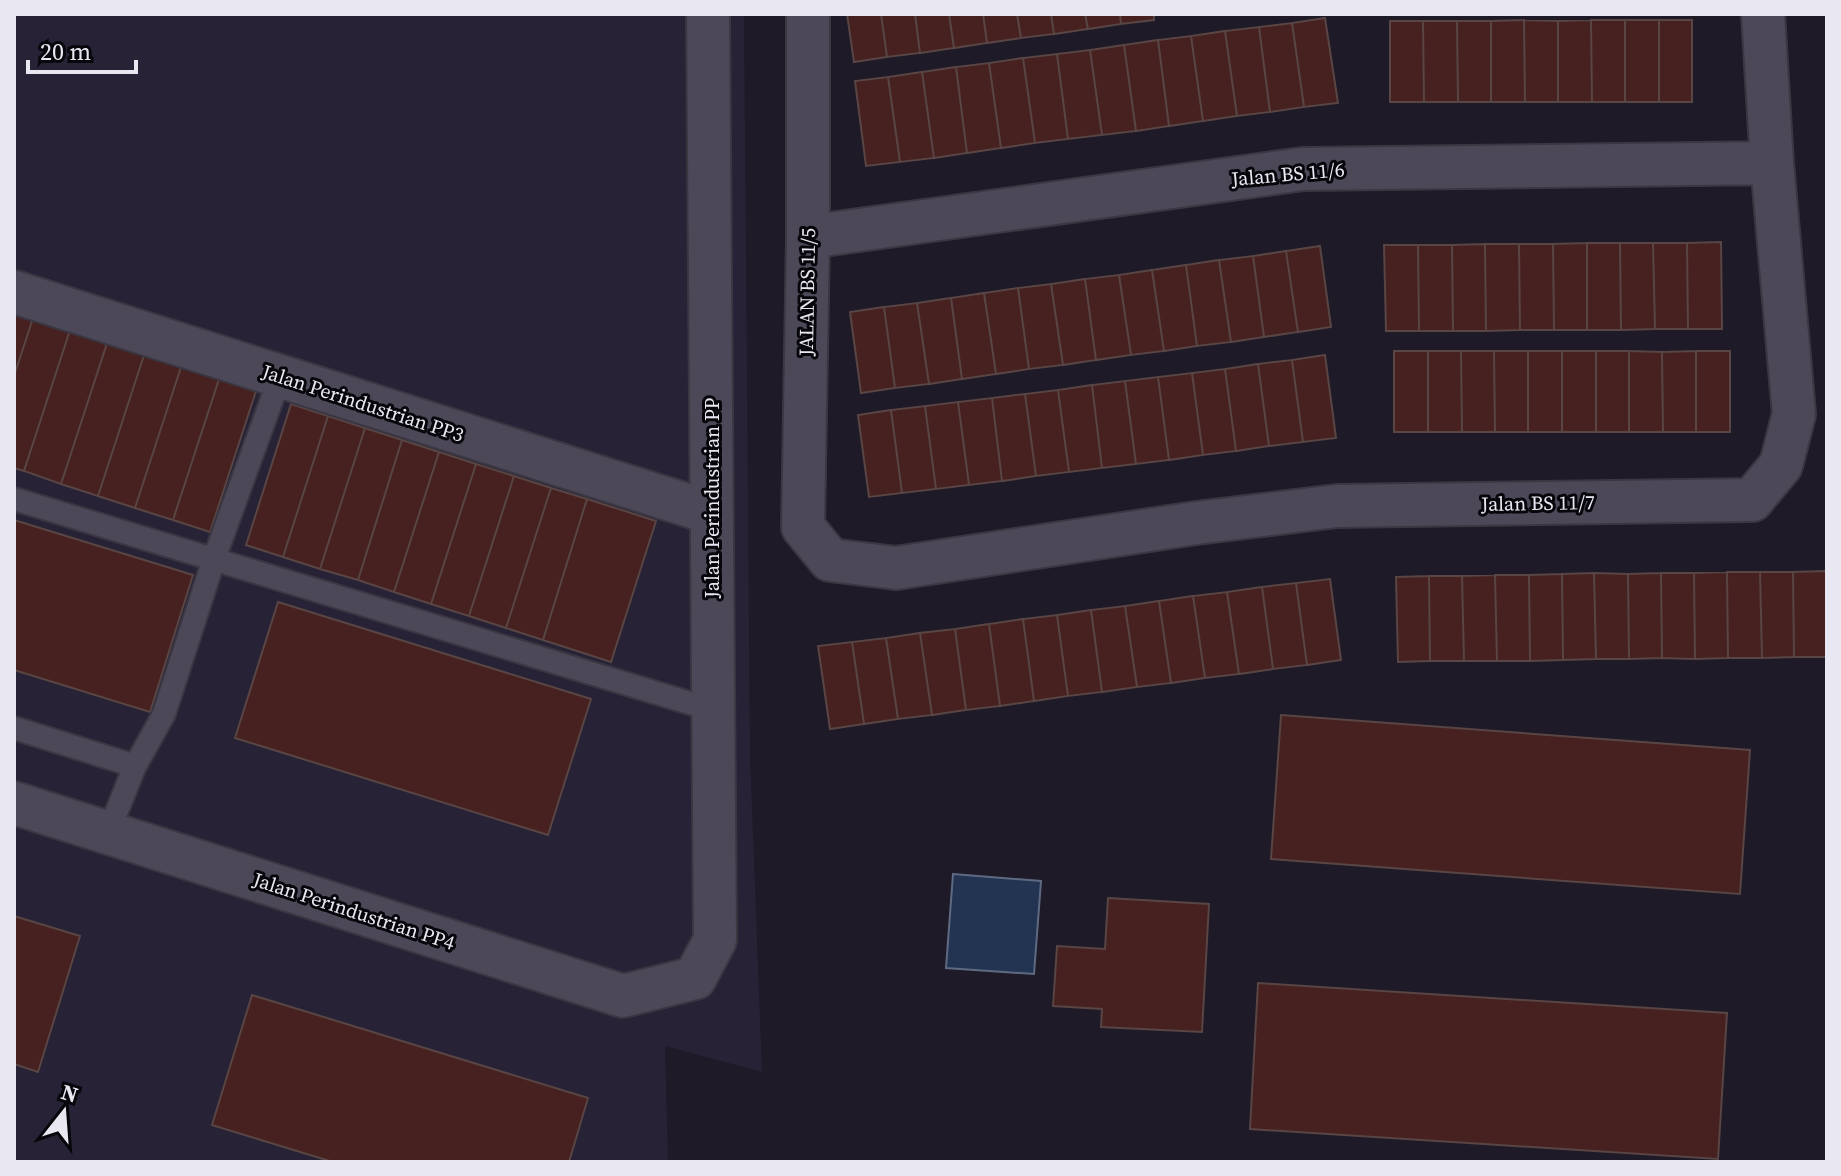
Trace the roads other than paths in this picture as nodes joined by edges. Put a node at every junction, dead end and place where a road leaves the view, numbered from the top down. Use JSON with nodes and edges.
{"nodes":[{"id":1,"x":708,"y":14,"type":"edge"},
{"id":2,"x":808,"y":14,"type":"edge"},
{"id":3,"x":1763,"y":14,"type":"edge"},
{"id":4,"x":1772,"y":163,"type":"junction"},
{"id":5,"x":808,"y":237,"type":"junction"},
{"id":6,"x":14,"y":292,"type":"edge"},
{"id":7,"x":280,"y":377,"type":"junction"},
{"id":8,"x":14,"y":499,"type":"edge"},
{"id":9,"x":712,"y":513,"type":"junction"},
{"id":10,"x":214,"y":559,"type":"junction"},
{"id":11,"x":830,"y":560,"type":"joint"},
{"id":12,"x":713,"y":710,"type":"junction"},
{"id":13,"x":14,"y":728,"type":"edge"},
{"id":14,"x":135,"y":766,"type":"junction"},
{"id":15,"x":14,"y":803,"type":"edge"},
{"id":16,"x":108,"y":833,"type":"junction"},
{"id":17,"x":695,"y":978,"type":"joint"}],
"edges":[{"from":1,"to":9,"type":"street","name":"Jalan Perindustrian PP"},
{"from":2,"to":5,"type":"street","name":"JALAN BS 11/5"},
{"from":3,"to":4,"type":"street","name":"Jalan BS 11/7"},
{"from":4,"to":5,"type":"street","name":"Jalan BS 11/6"},
{"from":4,"to":11,"type":"street","name":"Jalan BS 11/7"},
{"from":5,"to":11,"type":"street","name":"JALAN BS 11/5"},
{"from":6,"to":7,"type":"street","name":"Jalan Perindustrian PP3"},
{"from":7,"to":9,"type":"street","name":"Jalan Perindustrian PP3"},
{"from":7,"to":10,"type":"lane"},
{"from":8,"to":10,"type":"lane"},
{"from":9,"to":12,"type":"street","name":"Jalan Perindustrian PP"},
{"from":10,"to":12,"type":"lane"},
{"from":10,"to":14,"type":"lane"},
{"from":12,"to":17,"type":"street","name":"Jalan Perindustrian PP"},
{"from":13,"to":14,"type":"lane"},
{"from":14,"to":16,"type":"lane"},
{"from":15,"to":16,"type":"street","name":"Jalan Perindustrian PP4"},
{"from":16,"to":17,"type":"street","name":"Jalan Perindustrian PP4"}]}
